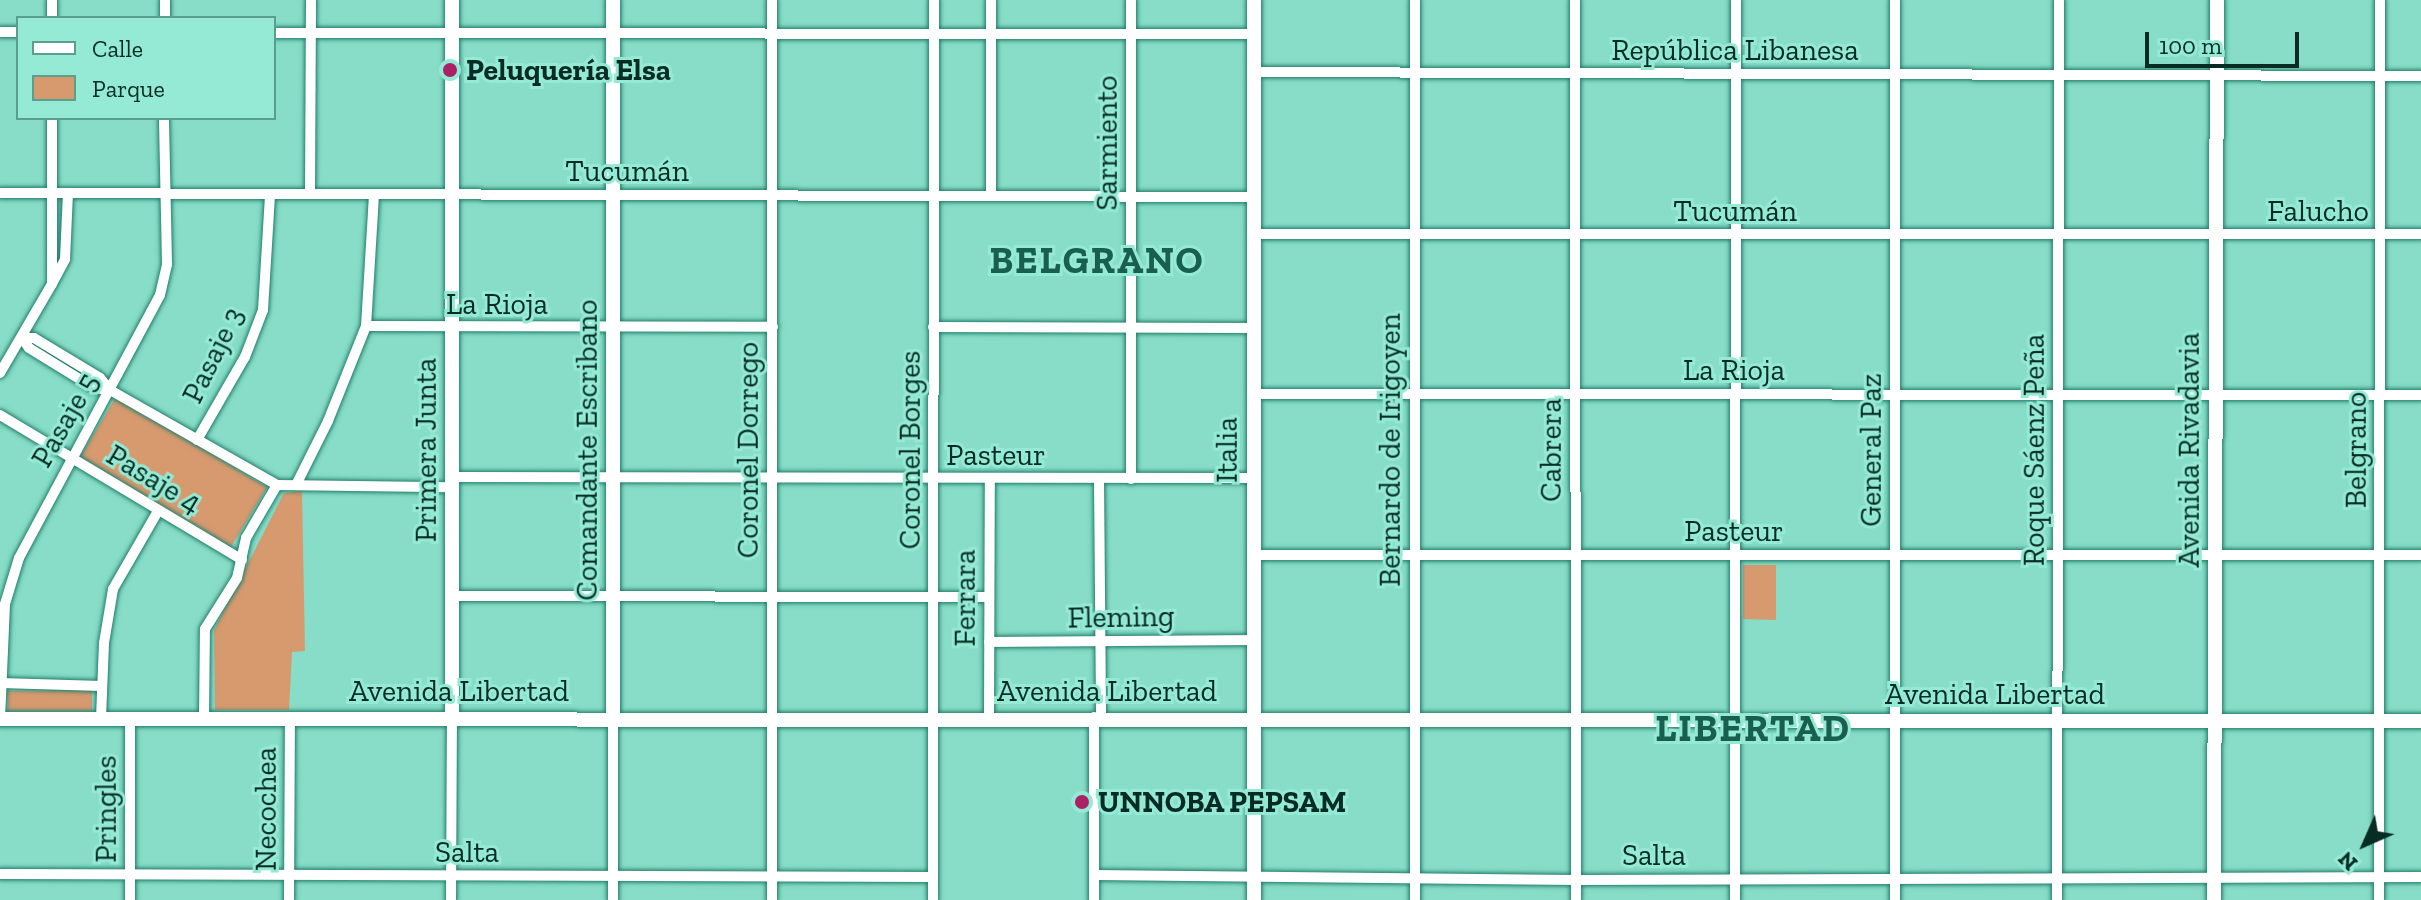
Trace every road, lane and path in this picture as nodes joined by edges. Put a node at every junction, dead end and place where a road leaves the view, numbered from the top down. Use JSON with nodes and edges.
{"nodes":[{"id":1,"x":311,"y":0,"type":"edge"},
{"id":2,"x":452,"y":0,"type":"edge"},
{"id":3,"x":613,"y":0,"type":"edge"},
{"id":4,"x":772,"y":0,"type":"edge"},
{"id":5,"x":934,"y":0,"type":"edge"},
{"id":6,"x":991,"y":0,"type":"edge"},
{"id":7,"x":1131,"y":0,"type":"edge"},
{"id":8,"x":1254,"y":0,"type":"edge"},
{"id":9,"x":1415,"y":0,"type":"edge"},
{"id":10,"x":1575,"y":0,"type":"edge"},
{"id":11,"x":1736,"y":0,"type":"edge"},
{"id":12,"x":1895,"y":0,"type":"edge"},
{"id":13,"x":2059,"y":0,"type":"edge"},
{"id":14,"x":2217,"y":0,"type":"edge"},
{"id":15,"x":2380,"y":0,"type":"edge"},
{"id":16,"x":276,"y":33,"type":"edge"},
{"id":17,"x":311,"y":33,"type":"junction"},
{"id":18,"x":452,"y":33,"type":"junction"},
{"id":19,"x":613,"y":33,"type":"junction"},
{"id":20,"x":772,"y":33,"type":"junction"},
{"id":21,"x":933,"y":33,"type":"junction"},
{"id":22,"x":991,"y":33,"type":"junction"},
{"id":23,"x":1131,"y":33,"type":"junction"},
{"id":24,"x":1254,"y":34,"type":"junction"},
{"id":25,"x":1254,"y":72,"type":"junction"},
{"id":26,"x":1415,"y":73,"type":"junction"},
{"id":27,"x":1575,"y":73,"type":"junction"},
{"id":28,"x":1735,"y":74,"type":"junction"},
{"id":29,"x":1895,"y":75,"type":"junction"},
{"id":30,"x":2058,"y":75,"type":"junction"},
{"id":31,"x":2216,"y":76,"type":"junction"},
{"id":32,"x":2380,"y":76,"type":"junction"},
{"id":33,"x":2421,"y":76,"type":"edge"},
{"id":34,"x":52,"y":120,"type":"edge"},
{"id":35,"x":164,"y":120,"type":"edge"},
{"id":36,"x":0,"y":193,"type":"edge"},
{"id":37,"x":52,"y":193,"type":"junction"},
{"id":38,"x":68,"y":193,"type":"junction"},
{"id":39,"x":164,"y":194,"type":"junction"},
{"id":40,"x":270,"y":194,"type":"junction"},
{"id":41,"x":310,"y":194,"type":"junction"},
{"id":42,"x":374,"y":194,"type":"junction"},
{"id":43,"x":452,"y":195,"type":"junction"},
{"id":44,"x":613,"y":195,"type":"junction"},
{"id":45,"x":772,"y":196,"type":"junction"},
{"id":46,"x":933,"y":196,"type":"junction"},
{"id":47,"x":991,"y":196,"type":"junction"},
{"id":48,"x":1131,"y":197,"type":"junction"},
{"id":49,"x":1254,"y":197,"type":"junction"},
{"id":50,"x":1254,"y":234,"type":"junction"},
{"id":51,"x":1414,"y":234,"type":"junction"},
{"id":52,"x":2421,"y":234,"type":"edge"},
{"id":53,"x":1575,"y":235,"type":"junction"},
{"id":54,"x":1735,"y":235,"type":"junction"},
{"id":55,"x":1895,"y":235,"type":"junction"},
{"id":56,"x":2058,"y":235,"type":"junction"},
{"id":57,"x":2216,"y":235,"type":"junction"},
{"id":58,"x":2380,"y":235,"type":"junction"},
{"id":59,"x":52,"y":284,"type":"junction"},
{"id":60,"x":366,"y":326,"type":"junction"},
{"id":61,"x":773,"y":327,"type":"junction"},
{"id":62,"x":933,"y":327,"type":"junction"},
{"id":63,"x":1131,"y":327,"type":"junction"},
{"id":64,"x":613,"y":328,"type":"junction"},
{"id":65,"x":1253,"y":328,"type":"junction"},
{"id":66,"x":452,"y":329,"type":"junction"},
{"id":67,"x":22,"y":338,"type":"junction"},
{"id":68,"x":0,"y":373,"type":"edge"},
{"id":69,"x":110,"y":390,"type":"junction"},
{"id":70,"x":2058,"y":393,"type":"junction"},
{"id":71,"x":2215,"y":393,"type":"junction"},
{"id":72,"x":1253,"y":394,"type":"junction"},
{"id":73,"x":1414,"y":394,"type":"junction"},
{"id":74,"x":1575,"y":394,"type":"junction"},
{"id":75,"x":1735,"y":394,"type":"junction"},
{"id":76,"x":1895,"y":394,"type":"junction"},
{"id":77,"x":2380,"y":395,"type":"junction"},
{"id":78,"x":2421,"y":395,"type":"edge"},
{"id":79,"x":0,"y":415,"type":"edge"},
{"id":80,"x":197,"y":440,"type":"junction"},
{"id":81,"x":71,"y":457,"type":"junction"},
{"id":82,"x":613,"y":477,"type":"junction"},
{"id":83,"x":772,"y":478,"type":"junction"},
{"id":84,"x":1253,"y":478,"type":"junction"},
{"id":85,"x":934,"y":479,"type":"junction"},
{"id":86,"x":990,"y":479,"type":"junction"},
{"id":87,"x":1099,"y":479,"type":"junction"},
{"id":88,"x":1131,"y":479,"type":"junction"},
{"id":89,"x":452,"y":482,"type":"junction"},
{"id":90,"x":277,"y":485,"type":"junction"},
{"id":91,"x":296,"y":485,"type":"junction"},
{"id":92,"x":158,"y":511,"type":"junction"},
{"id":93,"x":2215,"y":554,"type":"junction"},
{"id":94,"x":1253,"y":555,"type":"junction"},
{"id":95,"x":1414,"y":555,"type":"junction"},
{"id":96,"x":1575,"y":555,"type":"junction"},
{"id":97,"x":1735,"y":555,"type":"junction"},
{"id":98,"x":1895,"y":555,"type":"junction"},
{"id":99,"x":2058,"y":555,"type":"junction"},
{"id":100,"x":2379,"y":555,"type":"junction"},
{"id":101,"x":2421,"y":555,"type":"edge"},
{"id":102,"x":242,"y":560,"type":"junction"},
{"id":103,"x":452,"y":596,"type":"junction"},
{"id":104,"x":613,"y":596,"type":"junction"},
{"id":105,"x":772,"y":597,"type":"junction"},
{"id":106,"x":934,"y":597,"type":"junction"},
{"id":107,"x":989,"y":597,"type":"junction"},
{"id":108,"x":1253,"y":640,"type":"junction"},
{"id":109,"x":1100,"y":641,"type":"junction"},
{"id":110,"x":989,"y":642,"type":"junction"},
{"id":111,"x":1,"y":683,"type":"edge"},
{"id":112,"x":102,"y":686,"type":"junction"},
{"id":113,"x":452,"y":716,"type":"junction"},
{"id":114,"x":290,"y":717,"type":"junction"},
{"id":115,"x":613,"y":717,"type":"junction"},
{"id":116,"x":934,"y":717,"type":"junction"},
{"id":117,"x":989,"y":717,"type":"junction"},
{"id":118,"x":1097,"y":717,"type":"junction"},
{"id":119,"x":101,"y":718,"type":"junction"},
{"id":120,"x":130,"y":718,"type":"junction"},
{"id":121,"x":204,"y":718,"type":"junction"},
{"id":122,"x":772,"y":718,"type":"junction"},
{"id":123,"x":1253,"y":718,"type":"junction"},
{"id":124,"x":1414,"y":718,"type":"junction"},
{"id":125,"x":1574,"y":718,"type":"junction"},
{"id":126,"x":0,"y":719,"type":"edge"},
{"id":127,"x":1735,"y":719,"type":"junction"},
{"id":128,"x":1895,"y":720,"type":"junction"},
{"id":129,"x":2058,"y":721,"type":"junction"},
{"id":130,"x":2215,"y":721,"type":"junction"},
{"id":131,"x":2379,"y":721,"type":"junction"},
{"id":132,"x":2421,"y":721,"type":"edge"},
{"id":133,"x":0,"y":874,"type":"edge"},
{"id":134,"x":130,"y":875,"type":"junction"},
{"id":135,"x":289,"y":875,"type":"junction"},
{"id":136,"x":1094,"y":875,"type":"junction"},
{"id":137,"x":2214,"y":875,"type":"junction"},
{"id":138,"x":451,"y":876,"type":"junction"},
{"id":139,"x":613,"y":876,"type":"junction"},
{"id":140,"x":772,"y":876,"type":"junction"},
{"id":141,"x":1254,"y":876,"type":"junction"},
{"id":142,"x":2057,"y":876,"type":"junction"},
{"id":143,"x":2379,"y":876,"type":"junction"},
{"id":144,"x":933,"y":877,"type":"junction"},
{"id":145,"x":1895,"y":877,"type":"junction"},
{"id":146,"x":2421,"y":877,"type":"edge"},
{"id":147,"x":1415,"y":878,"type":"junction"},
{"id":148,"x":1735,"y":878,"type":"junction"},
{"id":149,"x":1576,"y":880,"type":"junction"},
{"id":150,"x":130,"y":900,"type":"edge"},
{"id":151,"x":289,"y":900,"type":"edge"},
{"id":152,"x":451,"y":900,"type":"edge"},
{"id":153,"x":613,"y":900,"type":"edge"},
{"id":154,"x":772,"y":900,"type":"edge"},
{"id":155,"x":933,"y":900,"type":"edge"},
{"id":156,"x":1094,"y":900,"type":"edge"},
{"id":157,"x":1254,"y":900,"type":"edge"},
{"id":158,"x":1415,"y":900,"type":"edge"},
{"id":159,"x":1576,"y":900,"type":"edge"},
{"id":160,"x":1735,"y":900,"type":"edge"},
{"id":161,"x":1895,"y":900,"type":"edge"},
{"id":162,"x":2057,"y":900,"type":"edge"},
{"id":163,"x":2214,"y":900,"type":"edge"},
{"id":164,"x":2379,"y":900,"type":"edge"}],
"edges":[{"from":1,"to":17,"type":"street"},
{"from":2,"to":18,"type":"main road","name":"Primera Junta"},
{"from":3,"to":19,"type":"main road","name":"Comandante Escribano"},
{"from":4,"to":20,"type":"street","name":"Coronel Dorrego"},
{"from":5,"to":21,"type":"street","name":"Coronel Borges"},
{"from":6,"to":22,"type":"street"},
{"from":7,"to":23,"type":"street","name":"Sarmiento"},
{"from":8,"to":24,"type":"main road","name":"Italia"},
{"from":9,"to":26,"type":"street","name":"Bernardo de Irigoyen"},
{"from":10,"to":27,"type":"street","name":"Cabrera"},
{"from":11,"to":28,"type":"street"},
{"from":12,"to":29,"type":"street","name":"General Paz"},
{"from":13,"to":30,"type":"street","name":"Roque Sáenz Peña"},
{"from":14,"to":31,"type":"main road","name":"Avenida Rivadavia"},
{"from":15,"to":32,"type":"street","name":"Belgrano"},
{"from":16,"to":17,"type":"street"},
{"from":17,"to":18,"type":"street"},
{"from":17,"to":41,"type":"street"},
{"from":18,"to":19,"type":"street"},
{"from":18,"to":43,"type":"main road","name":"Primera Junta"},
{"from":19,"to":20,"type":"street"},
{"from":19,"to":44,"type":"main road","name":"Comandante Escribano"},
{"from":20,"to":21,"type":"street"},
{"from":20,"to":45,"type":"street","name":"Coronel Dorrego"},
{"from":21,"to":22,"type":"street"},
{"from":21,"to":46,"type":"street","name":"Coronel Borges"},
{"from":22,"to":23,"type":"street"},
{"from":22,"to":47,"type":"street"},
{"from":23,"to":24,"type":"street"},
{"from":23,"to":48,"type":"street","name":"Sarmiento"},
{"from":24,"to":25,"type":"main road","name":"Italia"},
{"from":25,"to":26,"type":"street","name":"República Libanesa"},
{"from":25,"to":49,"type":"main road","name":"Italia"},
{"from":26,"to":27,"type":"street","name":"República Libanesa"},
{"from":26,"to":51,"type":"street","name":"Bernardo de Irigoyen"},
{"from":27,"to":28,"type":"street","name":"República Libanesa"},
{"from":27,"to":53,"type":"street","name":"Cabrera"},
{"from":28,"to":29,"type":"street","name":"República Libanesa"},
{"from":28,"to":54,"type":"street"},
{"from":29,"to":30,"type":"street","name":"República Libanesa"},
{"from":29,"to":55,"type":"street","name":"General Paz"},
{"from":30,"to":31,"type":"street","name":"República Libanesa"},
{"from":30,"to":56,"type":"street","name":"Roque Sáenz Peña"},
{"from":31,"to":32,"type":"street","name":"República Libanesa"},
{"from":31,"to":57,"type":"main road","name":"Avenida Rivadavia"},
{"from":32,"to":33,"type":"street","name":"República Libanesa"},
{"from":32,"to":58,"type":"street","name":"Belgrano"},
{"from":34,"to":37,"type":"street"},
{"from":35,"to":39,"type":"street"},
{"from":36,"to":37,"type":"street","name":"Tucumán"},
{"from":37,"to":38,"type":"street","name":"Tucumán"},
{"from":37,"to":59,"type":"street"},
{"from":38,"to":39,"type":"street","name":"Tucumán"},
{"from":38,"to":59,"type":"street"},
{"from":39,"to":40,"type":"street","name":"Tucumán"},
{"from":39,"to":69,"type":"street","name":"Pasaje 5"},
{"from":40,"to":41,"type":"street","name":"Tucumán"},
{"from":40,"to":80,"type":"street","name":"Pasaje 3"},
{"from":41,"to":42,"type":"street","name":"Tucumán"},
{"from":42,"to":43,"type":"street","name":"Tucumán"},
{"from":42,"to":60,"type":"street"},
{"from":43,"to":44,"type":"street","name":"Tucumán"},
{"from":43,"to":66,"type":"main road","name":"Primera Junta"},
{"from":44,"to":45,"type":"street","name":"Tucumán"},
{"from":44,"to":64,"type":"main road","name":"Comandante Escribano"},
{"from":45,"to":46,"type":"street","name":"Tucumán"},
{"from":45,"to":61,"type":"street","name":"Coronel Dorrego"},
{"from":46,"to":47,"type":"street","name":"Tucumán"},
{"from":46,"to":62,"type":"street","name":"Coronel Borges"},
{"from":47,"to":48,"type":"street","name":"Tucumán"},
{"from":48,"to":49,"type":"street","name":"Tucumán"},
{"from":48,"to":63,"type":"street","name":"Sarmiento"},
{"from":49,"to":50,"type":"main road","name":"Italia"},
{"from":50,"to":51,"type":"street","name":"Tucumán"},
{"from":50,"to":65,"type":"main road","name":"Italia"},
{"from":51,"to":53,"type":"street","name":"Tucumán"},
{"from":51,"to":73,"type":"street","name":"Bernardo de Irigoyen"},
{"from":52,"to":58,"type":"street","name":"Falucho"},
{"from":53,"to":54,"type":"street","name":"Tucumán"},
{"from":53,"to":74,"type":"street","name":"Cabrera"},
{"from":54,"to":55,"type":"street","name":"Tucumán"},
{"from":54,"to":75,"type":"street"},
{"from":55,"to":56,"type":"street","name":"Tucumán"},
{"from":55,"to":76,"type":"street","name":"General Paz"},
{"from":56,"to":57,"type":"street","name":"Tucumán"},
{"from":56,"to":70,"type":"street","name":"Roque Sáenz Peña"},
{"from":57,"to":58,"type":"street","name":"Falucho"},
{"from":57,"to":71,"type":"main road","name":"Avenida Rivadavia"},
{"from":58,"to":77,"type":"street","name":"Belgrano"},
{"from":59,"to":67,"type":"street"},
{"from":60,"to":66,"type":"street","name":"La Rioja"},
{"from":60,"to":91,"type":"street"},
{"from":61,"to":64,"type":"street","name":"La Rioja"},
{"from":61,"to":83,"type":"street","name":"Coronel Dorrego"},
{"from":62,"to":63,"type":"street"},
{"from":62,"to":85,"type":"street","name":"Coronel Borges"},
{"from":63,"to":65,"type":"street"},
{"from":63,"to":88,"type":"street","name":"Sarmiento"},
{"from":64,"to":66,"type":"street","name":"La Rioja"},
{"from":64,"to":82,"type":"main road","name":"Comandante Escribano"},
{"from":65,"to":72,"type":"main road","name":"Italia"},
{"from":66,"to":89,"type":"main road","name":"Primera Junta"},
{"from":67,"to":68,"type":"street"},
{"from":67,"to":69,"type":"street"},
{"from":69,"to":80,"type":"street"},
{"from":69,"to":81,"type":"street","name":"Pasaje 5"},
{"from":70,"to":71,"type":"street","name":"La Rioja"},
{"from":70,"to":76,"type":"street","name":"La Rioja"},
{"from":70,"to":99,"type":"street","name":"Roque Sáenz Peña"},
{"from":71,"to":77,"type":"street","name":"La Rioja"},
{"from":71,"to":93,"type":"main road","name":"Avenida Rivadavia"},
{"from":72,"to":73,"type":"street","name":"La Rioja"},
{"from":72,"to":84,"type":"main road","name":"Italia"},
{"from":73,"to":74,"type":"street","name":"La Rioja"},
{"from":73,"to":95,"type":"street","name":"Bernardo de Irigoyen"},
{"from":74,"to":75,"type":"street","name":"La Rioja"},
{"from":74,"to":96,"type":"street","name":"Cabrera"},
{"from":75,"to":76,"type":"street","name":"La Rioja"},
{"from":75,"to":97,"type":"street"},
{"from":76,"to":98,"type":"street","name":"General Paz"},
{"from":77,"to":78,"type":"street","name":"La Rioja"},
{"from":77,"to":100,"type":"street","name":"Belgrano"},
{"from":79,"to":81,"type":"street","name":"Pasaje 4"},
{"from":80,"to":90,"type":"street"},
{"from":81,"to":92,"type":"street","name":"Pasaje 4"},
{"from":81,"to":111,"type":"street","name":"Pasaje 5"},
{"from":82,"to":83,"type":"street","name":"Pasteur"},
{"from":82,"to":89,"type":"street","name":"Pasteur"},
{"from":82,"to":104,"type":"main road","name":"Comandante Escribano"},
{"from":83,"to":85,"type":"street","name":"Pasteur"},
{"from":83,"to":105,"type":"street","name":"Coronel Dorrego"},
{"from":84,"to":88,"type":"street","name":"Pasteur"},
{"from":84,"to":94,"type":"main road","name":"Italia"},
{"from":85,"to":86,"type":"street","name":"Pasteur"},
{"from":85,"to":106,"type":"street","name":"Coronel Borges"},
{"from":86,"to":87,"type":"street","name":"Pasteur"},
{"from":86,"to":107,"type":"street","name":"Ferrara"},
{"from":87,"to":88,"type":"street","name":"Pasteur"},
{"from":87,"to":109,"type":"street"},
{"from":89,"to":91,"type":"street","name":"Pasteur"},
{"from":89,"to":103,"type":"main road","name":"Primera Junta"},
{"from":90,"to":91,"type":"street","name":"Pasteur"},
{"from":90,"to":102,"type":"street"},
{"from":92,"to":102,"type":"street","name":"Pasaje 4"},
{"from":92,"to":112,"type":"street"},
{"from":93,"to":99,"type":"street","name":"Pasteur"},
{"from":93,"to":100,"type":"street","name":"Pasteur"},
{"from":93,"to":130,"type":"main road","name":"Avenida Rivadavia"},
{"from":94,"to":95,"type":"street","name":"Pasteur"},
{"from":94,"to":108,"type":"main road","name":"Italia"},
{"from":95,"to":96,"type":"street","name":"Pasteur"},
{"from":95,"to":124,"type":"street","name":"Bernardo de Irigoyen"},
{"from":96,"to":97,"type":"street","name":"Pasteur"},
{"from":96,"to":125,"type":"street","name":"Cabrera"},
{"from":97,"to":98,"type":"street","name":"Pasteur"},
{"from":97,"to":127,"type":"street"},
{"from":98,"to":99,"type":"street","name":"Pasteur"},
{"from":98,"to":128,"type":"street","name":"General Paz"},
{"from":99,"to":129,"type":"street","name":"Roque Sáenz Peña"},
{"from":100,"to":101,"type":"street","name":"Pasteur"},
{"from":100,"to":131,"type":"street","name":"Belgrano"},
{"from":102,"to":121,"type":"street"},
{"from":103,"to":104,"type":"street"},
{"from":103,"to":113,"type":"main road","name":"Primera Junta"},
{"from":104,"to":105,"type":"street"},
{"from":104,"to":115,"type":"main road","name":"Comandante Escribano"},
{"from":105,"to":106,"type":"street"},
{"from":105,"to":122,"type":"street","name":"Coronel Dorrego"},
{"from":106,"to":107,"type":"street"},
{"from":106,"to":116,"type":"street","name":"Coronel Borges"},
{"from":107,"to":110,"type":"street","name":"Ferrara"},
{"from":108,"to":109,"type":"street","name":"Fleming"},
{"from":108,"to":123,"type":"main road","name":"Italia"},
{"from":109,"to":110,"type":"street","name":"Fleming"},
{"from":109,"to":118,"type":"street"},
{"from":110,"to":117,"type":"street","name":"Ferrara"},
{"from":111,"to":112,"type":"street"},
{"from":111,"to":126,"type":"street","name":"Pasaje 5"},
{"from":112,"to":119,"type":"street"},
{"from":113,"to":114,"type":"main road","name":"Avenida Libertad"},
{"from":113,"to":115,"type":"main road","name":"Avenida Libertad"},
{"from":113,"to":138,"type":"street","name":"Primera Junta"},
{"from":114,"to":121,"type":"main road","name":"Avenida Libertad"},
{"from":114,"to":135,"type":"street","name":"Necochea"},
{"from":115,"to":122,"type":"main road","name":"Avenida Libertad"},
{"from":115,"to":139,"type":"street","name":"Comandante Escribano"},
{"from":116,"to":117,"type":"main road","name":"Avenida Libertad"},
{"from":116,"to":122,"type":"main road","name":"Avenida Libertad"},
{"from":116,"to":144,"type":"street","name":"Coronel Borges"},
{"from":117,"to":118,"type":"main road","name":"Avenida Libertad"},
{"from":118,"to":123,"type":"main road","name":"Avenida Libertad"},
{"from":118,"to":136,"type":"street"},
{"from":119,"to":120,"type":"main road","name":"Avenida Libertad"},
{"from":119,"to":126,"type":"main road","name":"Avenida Libertad"},
{"from":120,"to":121,"type":"main road","name":"Avenida Libertad"},
{"from":120,"to":134,"type":"street","name":"Pringles"},
{"from":122,"to":140,"type":"street","name":"Coronel Dorrego"},
{"from":123,"to":124,"type":"main road","name":"Avenida Libertad"},
{"from":123,"to":141,"type":"main road","name":"Italia"},
{"from":124,"to":125,"type":"main road","name":"Avenida Libertad"},
{"from":124,"to":147,"type":"street","name":"Bernardo de Irigoyen"},
{"from":125,"to":127,"type":"main road","name":"Avenida Libertad"},
{"from":125,"to":149,"type":"street","name":"Cabrera"},
{"from":127,"to":128,"type":"main road","name":"Avenida Libertad"},
{"from":127,"to":148,"type":"street"},
{"from":128,"to":129,"type":"main road","name":"Avenida Libertad"},
{"from":128,"to":145,"type":"street","name":"General Paz"},
{"from":129,"to":130,"type":"main road","name":"Avenida Libertad"},
{"from":129,"to":142,"type":"street","name":"Roque Sáenz Peña"},
{"from":130,"to":131,"type":"main road","name":"Avenida Libertad"},
{"from":130,"to":137,"type":"main road","name":"Avenida Rivadavia"},
{"from":131,"to":132,"type":"main road","name":"Avenida Libertad"},
{"from":131,"to":143,"type":"street","name":"Belgrano"},
{"from":133,"to":134,"type":"street","name":"Salta"},
{"from":134,"to":135,"type":"street","name":"Salta"},
{"from":134,"to":150,"type":"street","name":"Pringles"},
{"from":135,"to":138,"type":"street","name":"Salta"},
{"from":135,"to":151,"type":"street","name":"Necochea"},
{"from":136,"to":141,"type":"street","name":"Salta"},
{"from":136,"to":156,"type":"street"},
{"from":137,"to":142,"type":"street","name":"Salta"},
{"from":137,"to":143,"type":"street","name":"Salta"},
{"from":137,"to":163,"type":"main road","name":"Avenida Rivadavia"},
{"from":138,"to":139,"type":"street","name":"Salta"},
{"from":138,"to":152,"type":"street","name":"Primera Junta"},
{"from":139,"to":140,"type":"street","name":"Salta"},
{"from":139,"to":153,"type":"street","name":"Comandante Escribano"},
{"from":140,"to":144,"type":"street","name":"Salta"},
{"from":140,"to":154,"type":"street","name":"Coronel Dorrego"},
{"from":141,"to":147,"type":"street","name":"Salta"},
{"from":141,"to":157,"type":"main road","name":"Italia"},
{"from":142,"to":145,"type":"street","name":"Salta"},
{"from":142,"to":162,"type":"street","name":"Roque Sáenz Peña"},
{"from":143,"to":146,"type":"street","name":"Salta"},
{"from":143,"to":164,"type":"street","name":"Belgrano"},
{"from":144,"to":155,"type":"street","name":"Coronel Borges"},
{"from":145,"to":148,"type":"street","name":"Salta"},
{"from":145,"to":161,"type":"street","name":"General Paz"},
{"from":147,"to":149,"type":"street","name":"Salta"},
{"from":147,"to":158,"type":"street","name":"Bernardo de Irigoyen"},
{"from":148,"to":149,"type":"street","name":"Salta"},
{"from":148,"to":160,"type":"street"},
{"from":149,"to":159,"type":"street","name":"Cabrera"}]}
